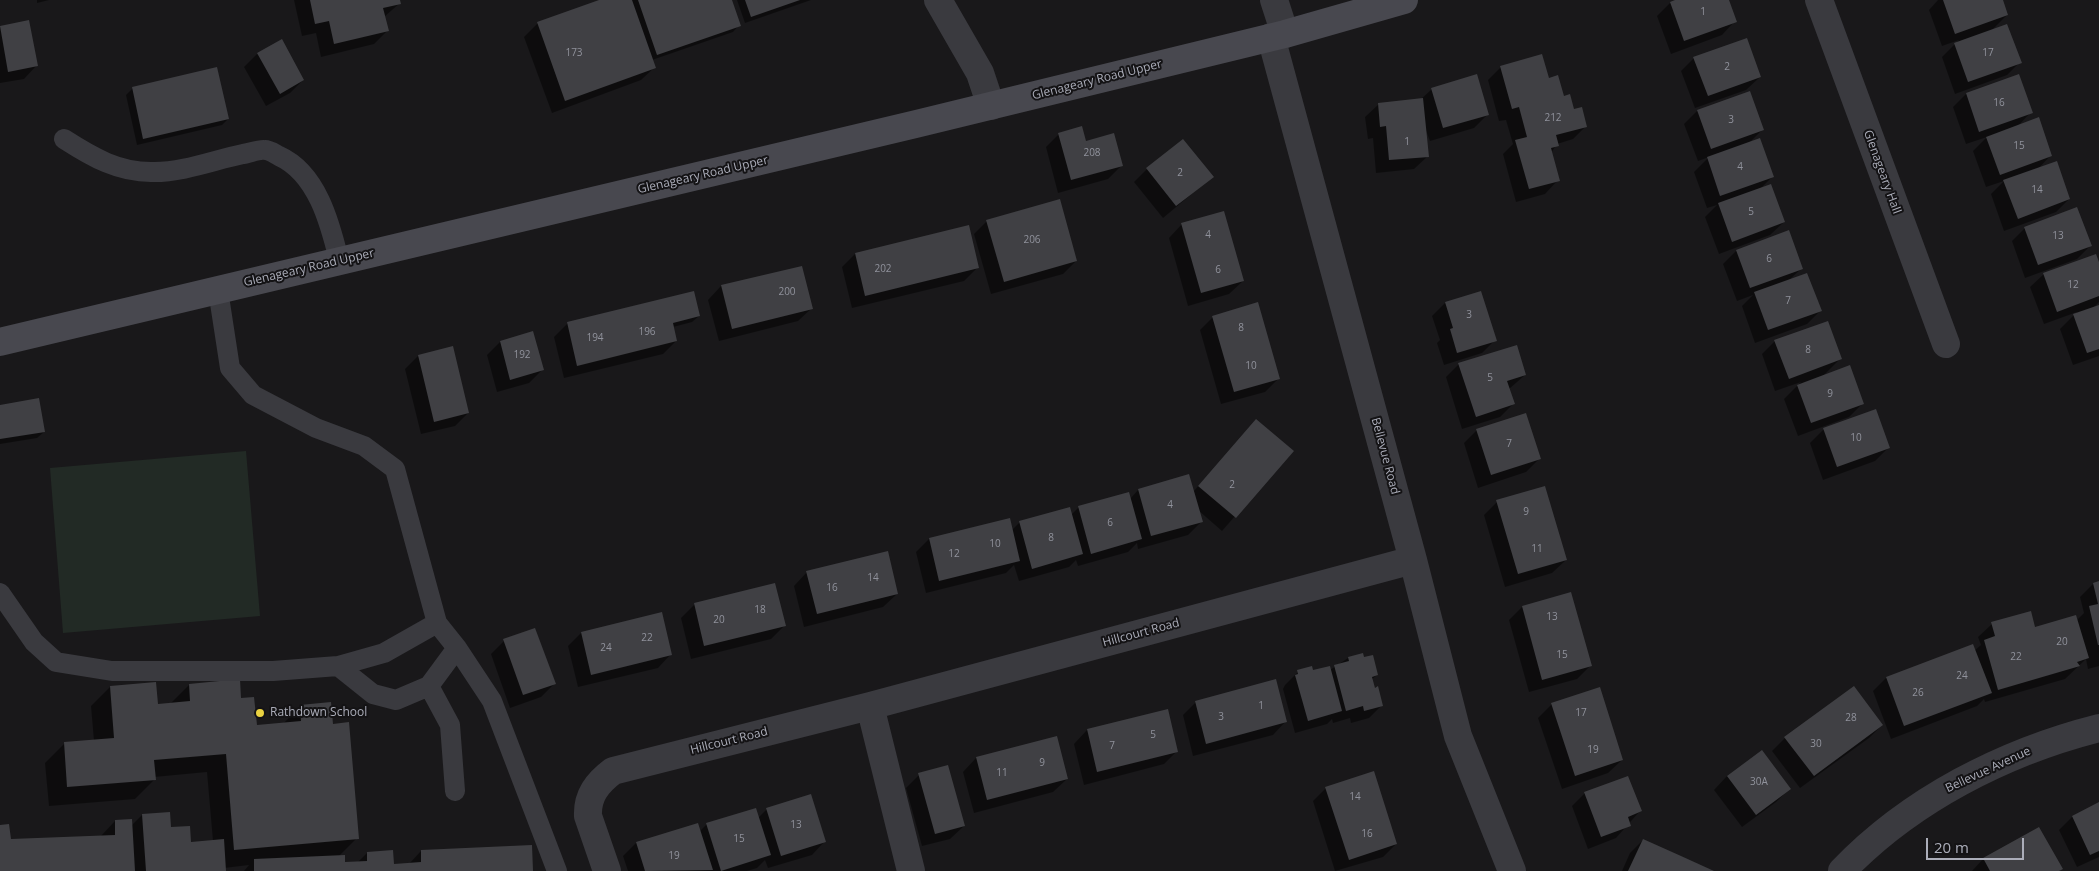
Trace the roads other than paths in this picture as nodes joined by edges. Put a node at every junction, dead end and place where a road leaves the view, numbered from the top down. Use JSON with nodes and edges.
{"nodes":[{"id":1,"x":938,"y":0,"type":"edge"},
{"id":2,"x":1274,"y":0,"type":"edge"},
{"id":3,"x":1404,"y":0,"type":"edge"},
{"id":4,"x":1819,"y":0,"type":"edge"},
{"id":5,"x":1278,"y":36,"type":"junction"},
{"id":6,"x":991,"y":106,"type":"junction"},
{"id":7,"x":64,"y":139,"type":"dead end"},
{"id":8,"x":339,"y":260,"type":"junction"},
{"id":9,"x":218,"y":290,"type":"junction"},
{"id":10,"x":0,"y":342,"type":"edge"},
{"id":11,"x":1946,"y":344,"type":"dead end"},
{"id":12,"x":1413,"y":560,"type":"junction"},
{"id":13,"x":0,"y":593,"type":"edge"},
{"id":14,"x":438,"y":623,"type":"junction"},
{"id":15,"x":457,"y":648,"type":"junction"},
{"id":16,"x":338,"y":666,"type":"junction"},
{"id":17,"x":428,"y":686,"type":"junction"},
{"id":18,"x":870,"y":706,"type":"junction"},
{"id":19,"x":2099,"y":728,"type":"edge"},
{"id":20,"x":455,"y":791,"type":"dead end"},
{"id":21,"x":558,"y":871,"type":"edge"},
{"id":22,"x":607,"y":871,"type":"edge"},
{"id":23,"x":911,"y":871,"type":"edge"},
{"id":24,"x":1512,"y":871,"type":"edge"},
{"id":25,"x":1842,"y":871,"type":"edge"}],
"edges":[{"from":1,"to":6,"type":"street"},
{"from":2,"to":5,"type":"street","name":"Bellevue Road"},
{"from":3,"to":5,"type":"main road","name":"Glenageary Road Upper"},
{"from":4,"to":11,"type":"street","name":"Glenageary Hall"},
{"from":5,"to":6,"type":"main road","name":"Glenageary Road Upper"},
{"from":5,"to":12,"type":"street","name":"Bellevue Road"},
{"from":6,"to":8,"type":"main road","name":"Glenageary Road Upper"},
{"from":7,"to":8,"type":"lane"},
{"from":8,"to":9,"type":"main road","name":"Glenageary Road Upper"},
{"from":9,"to":10,"type":"main road","name":"Glenageary Road Upper"},
{"from":9,"to":14,"type":"lane"},
{"from":12,"to":18,"type":"street","name":"Hillcourt Road"},
{"from":12,"to":24,"type":"street","name":"Bellevue Road"},
{"from":13,"to":16,"type":"lane"},
{"from":14,"to":15,"type":"lane"},
{"from":14,"to":16,"type":"lane"},
{"from":15,"to":17,"type":"lane"},
{"from":15,"to":21,"type":"lane"},
{"from":16,"to":17,"type":"lane"},
{"from":17,"to":20,"type":"lane"},
{"from":18,"to":22,"type":"street","name":"Hillcourt Road"},
{"from":18,"to":23,"type":"street"},
{"from":19,"to":25,"type":"street","name":"Bellevue Avenue"}]}
